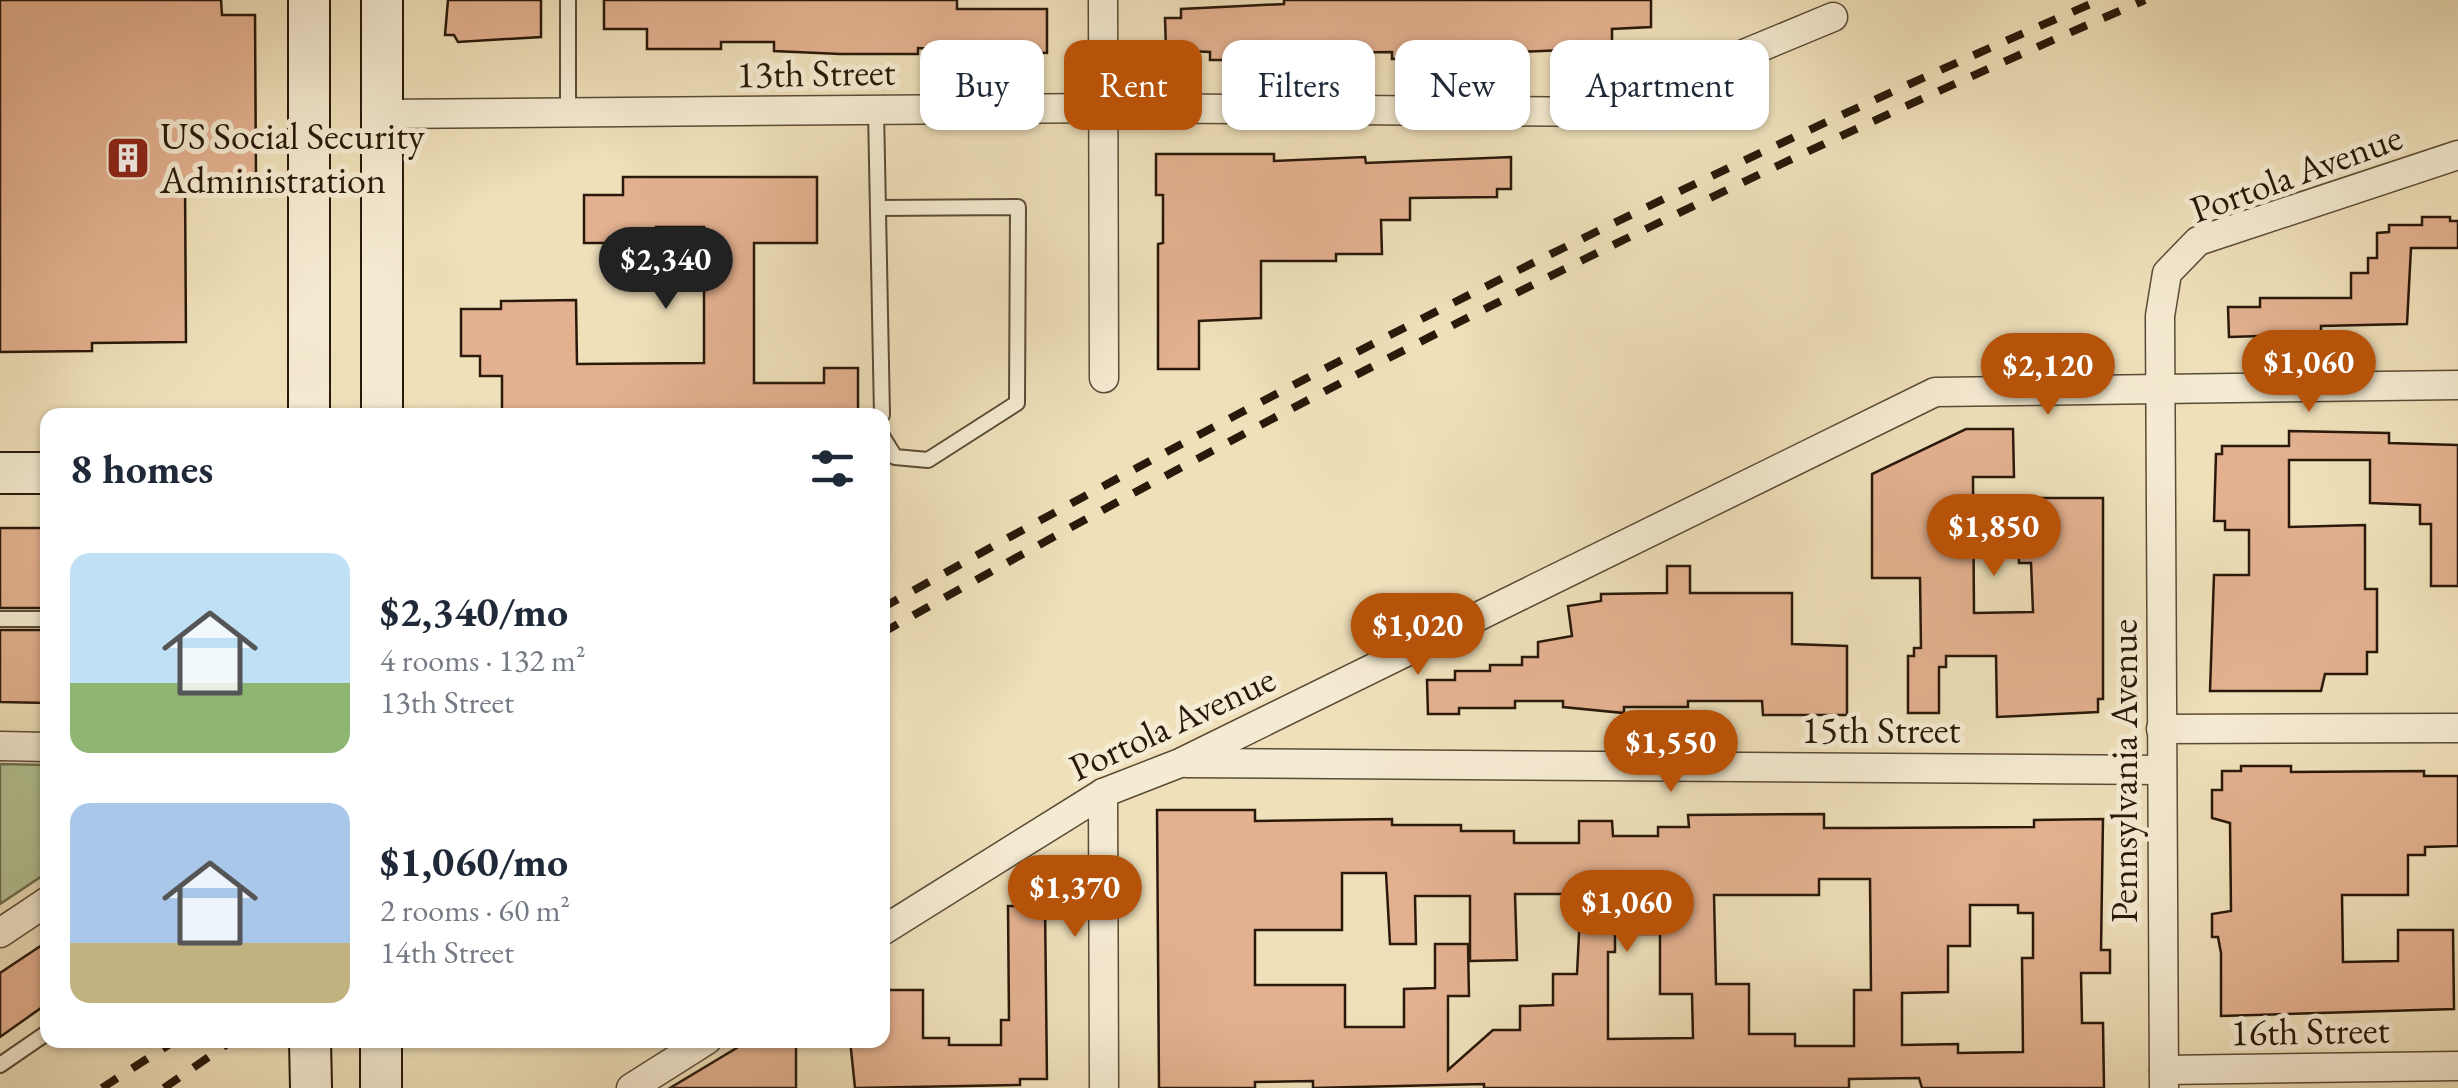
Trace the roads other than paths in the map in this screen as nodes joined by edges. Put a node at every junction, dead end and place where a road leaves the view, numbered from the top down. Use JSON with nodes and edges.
{"nodes":[{"id":1,"x":309,"y":0,"type":"edge"},
{"id":2,"x":382,"y":0,"type":"edge"},
{"id":3,"x":568,"y":0,"type":"edge"},
{"id":4,"x":1103,"y":0,"type":"edge"},
{"id":5,"x":1833,"y":17,"type":"dead end"},
{"id":6,"x":1103,"y":40,"type":"edge"},
{"id":7,"x":1064,"y":108,"type":"edge"},
{"id":8,"x":1202,"y":109,"type":"edge"},
{"id":9,"x":876,"y":110,"type":"junction"},
{"id":10,"x":568,"y":113,"type":"junction"},
{"id":11,"x":382,"y":114,"type":"junction"},
{"id":12,"x":1102,"y":130,"type":"edge"},
{"id":13,"x":2458,"y":155,"type":"edge"},
{"id":14,"x":878,"y":208,"type":"junction"},
{"id":15,"x":2167,"y":274,"type":"joint"},
{"id":16,"x":1104,"y":378,"type":"dead end"},
{"id":17,"x":2458,"y":385,"type":"edge"},
{"id":18,"x":2160,"y":387,"type":"junction"},
{"id":19,"x":309,"y":408,"type":"edge"},
{"id":20,"x":382,"y":408,"type":"edge"},
{"id":21,"x":882,"y":408,"type":"edge"},
{"id":22,"x":890,"y":449,"type":"edge"},
{"id":23,"x":0,"y":473,"type":"edge"},
{"id":24,"x":40,"y":473,"type":"edge"},
{"id":25,"x":0,"y":618,"type":"edge"},
{"id":26,"x":40,"y":618,"type":"edge"},
{"id":27,"x":2458,"y":728,"type":"edge"},
{"id":28,"x":2161,"y":729,"type":"junction"},
{"id":29,"x":0,"y":746,"type":"edge"},
{"id":30,"x":40,"y":747,"type":"edge"},
{"id":31,"x":1180,"y":763,"type":"junction"},
{"id":32,"x":2162,"y":770,"type":"junction"},
{"id":33,"x":1103,"y":792,"type":"junction"},
{"id":34,"x":40,"y":906,"type":"edge"},
{"id":35,"x":890,"y":925,"type":"edge"},
{"id":36,"x":0,"y":933,"type":"edge"},
{"id":37,"x":40,"y":1038,"type":"edge"},
{"id":38,"x":310,"y":1048,"type":"edge"},
{"id":39,"x":381,"y":1048,"type":"edge"},
{"id":40,"x":695,"y":1048,"type":"edge"},
{"id":41,"x":0,"y":1065,"type":"edge"},
{"id":42,"x":2458,"y":1066,"type":"edge"},
{"id":43,"x":2164,"y":1079,"type":"edge"},
{"id":44,"x":312,"y":1088,"type":"edge"},
{"id":45,"x":381,"y":1088,"type":"edge"},
{"id":46,"x":631,"y":1088,"type":"edge"},
{"id":47,"x":1104,"y":1088,"type":"edge"}],
"edges":[{"from":1,"to":19,"type":"main road"},
{"from":2,"to":11,"type":"main road"},
{"from":3,"to":10,"type":"lane"},
{"from":4,"to":6,"type":"street"},
{"from":5,"to":8,"type":"street","name":"13th Street"},
{"from":7,"to":9,"type":"street","name":"13th Street"},
{"from":9,"to":10,"type":"street","name":"13th Street"},
{"from":9,"to":14,"type":"lane"},
{"from":10,"to":11,"type":"street","name":"13th Street"},
{"from":11,"to":20,"type":"main road"},
{"from":12,"to":16,"type":"street"},
{"from":13,"to":15,"type":"street","name":"Portola Avenue"},
{"from":14,"to":21,"type":"lane"},
{"from":14,"to":22,"type":"lane"},
{"from":15,"to":18,"type":"street","name":"Pennsylvania Avenue"},
{"from":17,"to":18,"type":"street"},
{"from":18,"to":28,"type":"street","name":"Pennsylvania Avenue"},
{"from":18,"to":31,"type":"street","name":"Portola Avenue"},
{"from":23,"to":24,"type":"main road"},
{"from":25,"to":26,"type":"lane"},
{"from":27,"to":28,"type":"street"},
{"from":28,"to":32,"type":"street","name":"Pennsylvania Avenue"},
{"from":29,"to":30,"type":"street"},
{"from":31,"to":32,"type":"street","name":"15th Street"},
{"from":31,"to":33,"type":"street","name":"Portola Avenue"},
{"from":32,"to":43,"type":"street","name":"Pennsylvania Avenue"},
{"from":33,"to":35,"type":"street","name":"Portola Avenue"},
{"from":33,"to":47,"type":"street"},
{"from":34,"to":36,"type":"street"},
{"from":37,"to":41,"type":"lane"},
{"from":38,"to":44,"type":"main road"},
{"from":39,"to":45,"type":"main road"},
{"from":40,"to":46,"type":"street"},
{"from":42,"to":43,"type":"street","name":"16th Street"}]}
